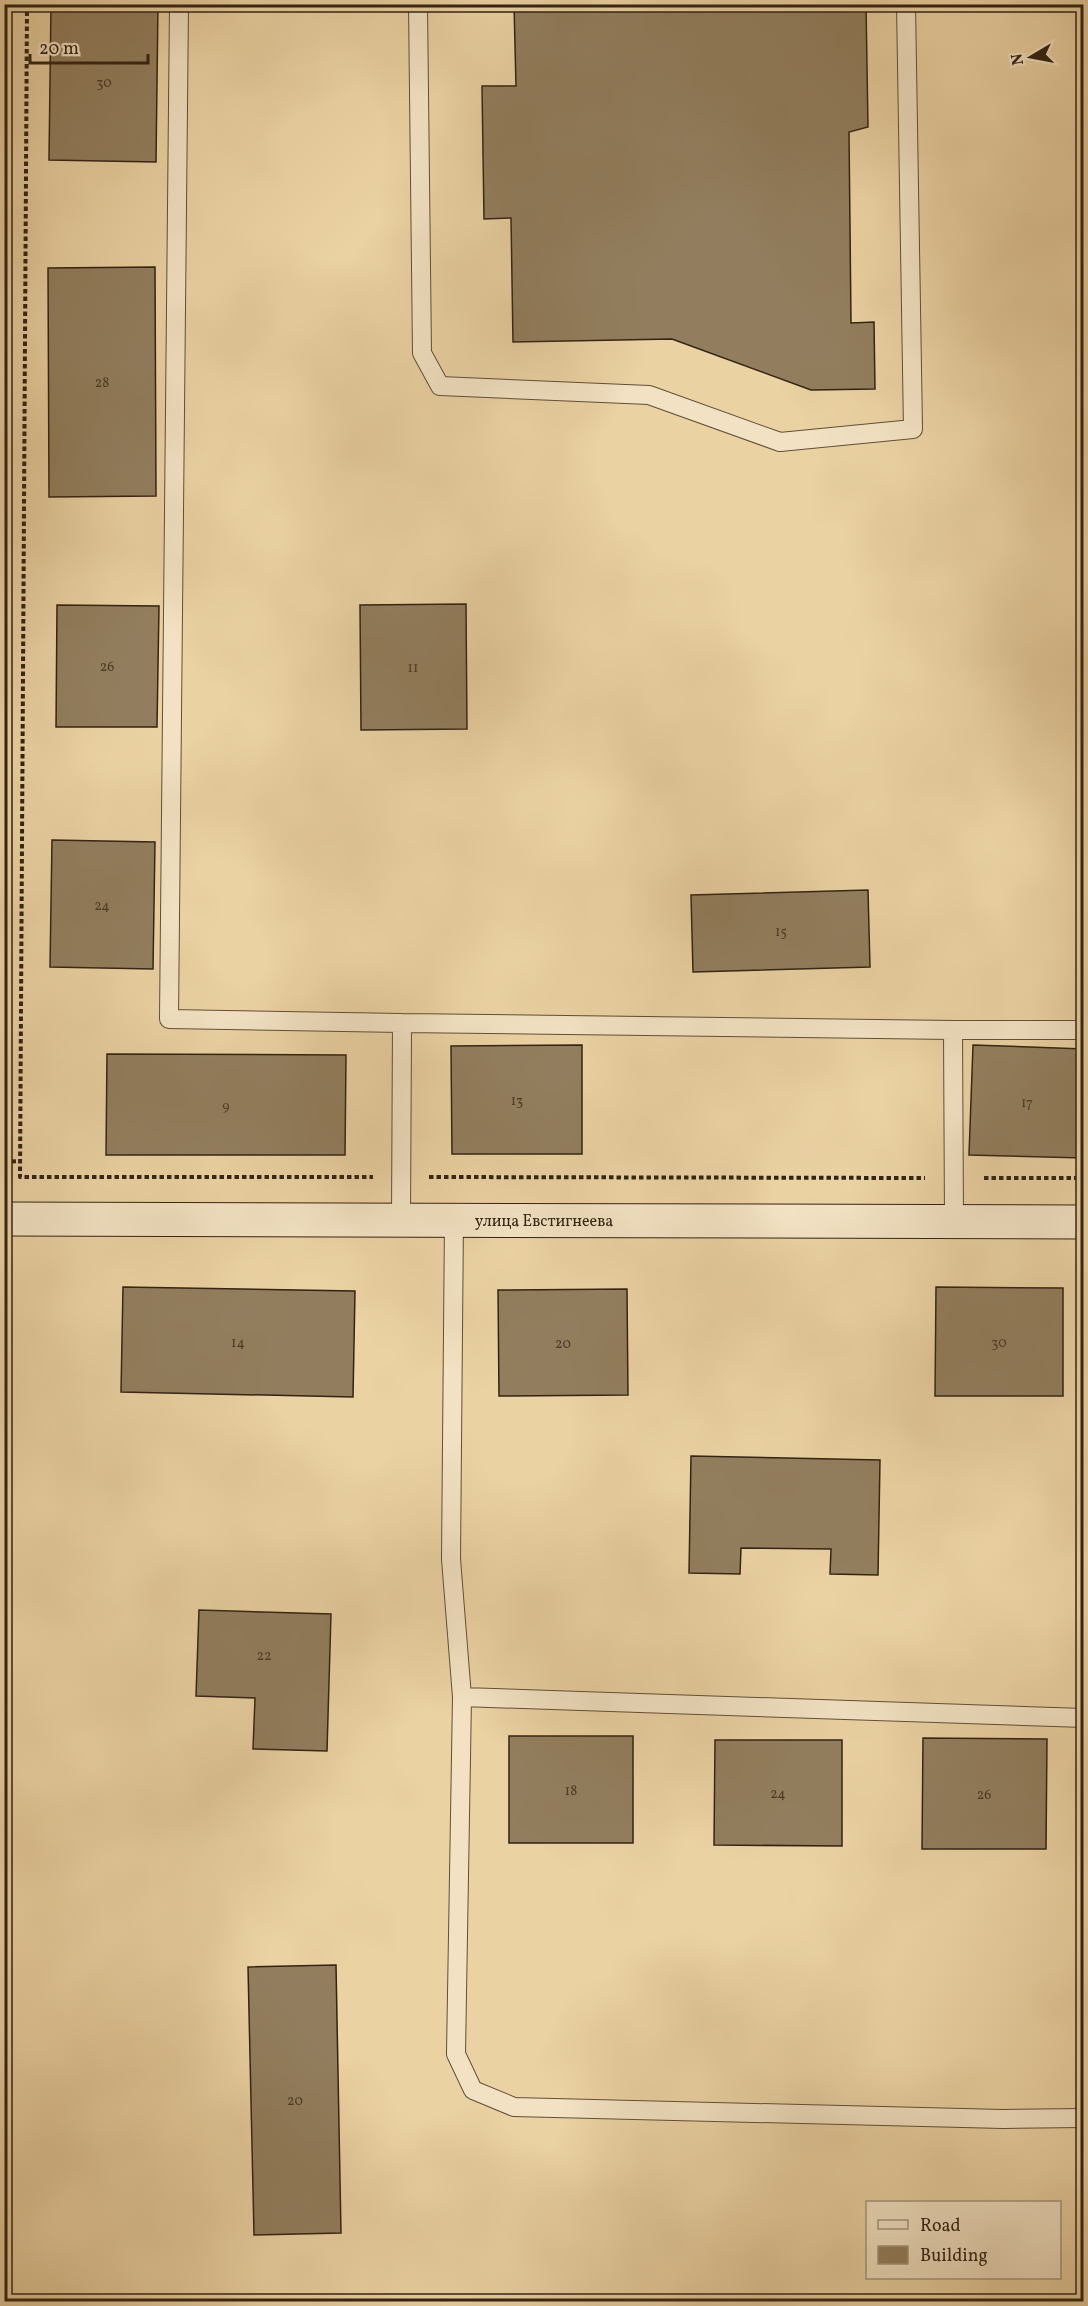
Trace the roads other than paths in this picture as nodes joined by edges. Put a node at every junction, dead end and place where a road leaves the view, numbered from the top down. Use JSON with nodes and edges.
{"nodes":[{"id":1,"x":179,"y":4,"type":"edge"},
{"id":2,"x":418,"y":4,"type":"edge"},
{"id":3,"x":906,"y":4,"type":"edge"},
{"id":4,"x":402,"y":1023,"type":"junction"},
{"id":5,"x":953,"y":1030,"type":"junction"},
{"id":6,"x":1083,"y":1030,"type":"edge"},
{"id":7,"x":4,"y":1218,"type":"edge"},
{"id":8,"x":401,"y":1219,"type":"junction"},
{"id":9,"x":454,"y":1219,"type":"junction"},
{"id":10,"x":954,"y":1221,"type":"junction"},
{"id":11,"x":1083,"y":1222,"type":"edge"},
{"id":12,"x":462,"y":1697,"type":"junction"},
{"id":13,"x":1083,"y":1718,"type":"edge"},
{"id":14,"x":1083,"y":2118,"type":"edge"}],
"edges":[{"from":1,"to":4,"type":"lane"},
{"from":2,"to":3,"type":"lane"},
{"from":4,"to":5,"type":"lane"},
{"from":4,"to":8,"type":"lane"},
{"from":5,"to":6,"type":"lane"},
{"from":5,"to":10,"type":"lane"},
{"from":7,"to":8,"type":"main road","name":"улица Евстигнеева"},
{"from":8,"to":9,"type":"main road","name":"улица Евстигнеева"},
{"from":9,"to":10,"type":"main road","name":"улица Евстигнеева"},
{"from":9,"to":12,"type":"lane"},
{"from":10,"to":11,"type":"main road","name":"улица Евстигнеева"},
{"from":12,"to":13,"type":"lane"},
{"from":12,"to":14,"type":"lane"}]}
